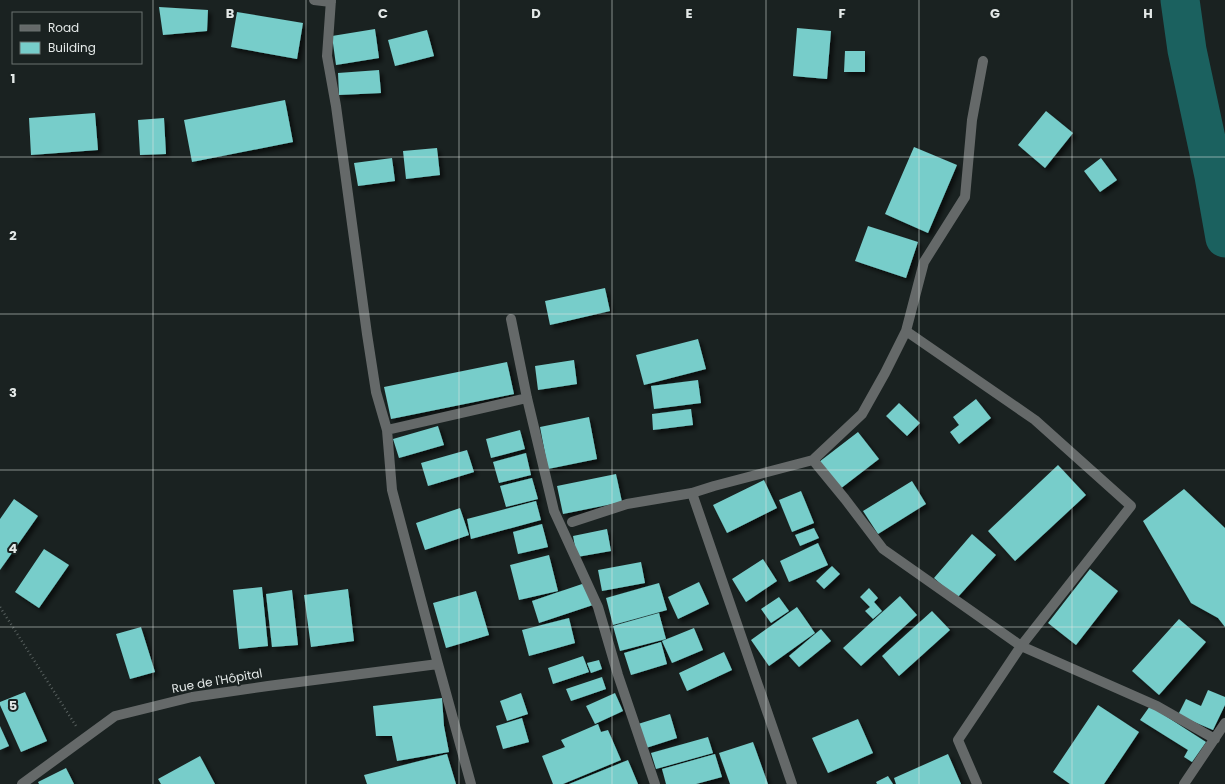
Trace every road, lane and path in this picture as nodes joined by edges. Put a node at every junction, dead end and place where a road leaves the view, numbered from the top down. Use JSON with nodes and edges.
{"nodes":[{"id":1,"x":314,"y":0,"type":"edge"},
{"id":2,"x":331,"y":1,"type":"edge"},
{"id":3,"x":983,"y":61,"type":"dead end"},
{"id":4,"x":511,"y":319,"type":"dead end"},
{"id":5,"x":906,"y":331,"type":"junction"},
{"id":6,"x":527,"y":398,"type":"junction"},
{"id":7,"x":387,"y":430,"type":"junction"},
{"id":8,"x":813,"y":460,"type":"junction"},
{"id":9,"x":692,"y":493,"type":"junction"},
{"id":10,"x":572,"y":522,"type":"dead end"},
{"id":11,"x":0,"y":607,"type":"edge"},
{"id":12,"x":1021,"y":646,"type":"junction"},
{"id":13,"x":438,"y":664,"type":"junction"},
{"id":14,"x":1225,"y":723,"type":"edge"},
{"id":15,"x":84,"y":739,"type":"junction"},
{"id":16,"x":1214,"y":739,"type":"junction"},
{"id":17,"x":22,"y":784,"type":"edge"},
{"id":18,"x":471,"y":784,"type":"edge"},
{"id":19,"x":655,"y":784,"type":"edge"},
{"id":20,"x":792,"y":784,"type":"edge"},
{"id":21,"x":977,"y":784,"type":"edge"},
{"id":22,"x":1184,"y":784,"type":"edge"}],
"edges":[{"from":1,"to":2,"type":"street"},
{"from":2,"to":7,"type":"street"},
{"from":3,"to":5,"type":"street"},
{"from":4,"to":6,"type":"street"},
{"from":5,"to":8,"type":"street"},
{"from":5,"to":12,"type":"street"},
{"from":6,"to":7,"type":"street"},
{"from":6,"to":19,"type":"street"},
{"from":7,"to":13,"type":"street"},
{"from":8,"to":9,"type":"street"},
{"from":8,"to":12,"type":"street"},
{"from":9,"to":10,"type":"street"},
{"from":9,"to":20,"type":"street"},
{"from":11,"to":15,"type":"path"},
{"from":12,"to":16,"type":"street"},
{"from":12,"to":21,"type":"street"},
{"from":13,"to":15,"type":"street","name":"Rue de l'Hôpital"},
{"from":13,"to":18,"type":"street"},
{"from":14,"to":16,"type":"street"},
{"from":15,"to":17,"type":"street","name":"Rue de l'Hôpital"},
{"from":16,"to":22,"type":"street"}]}
